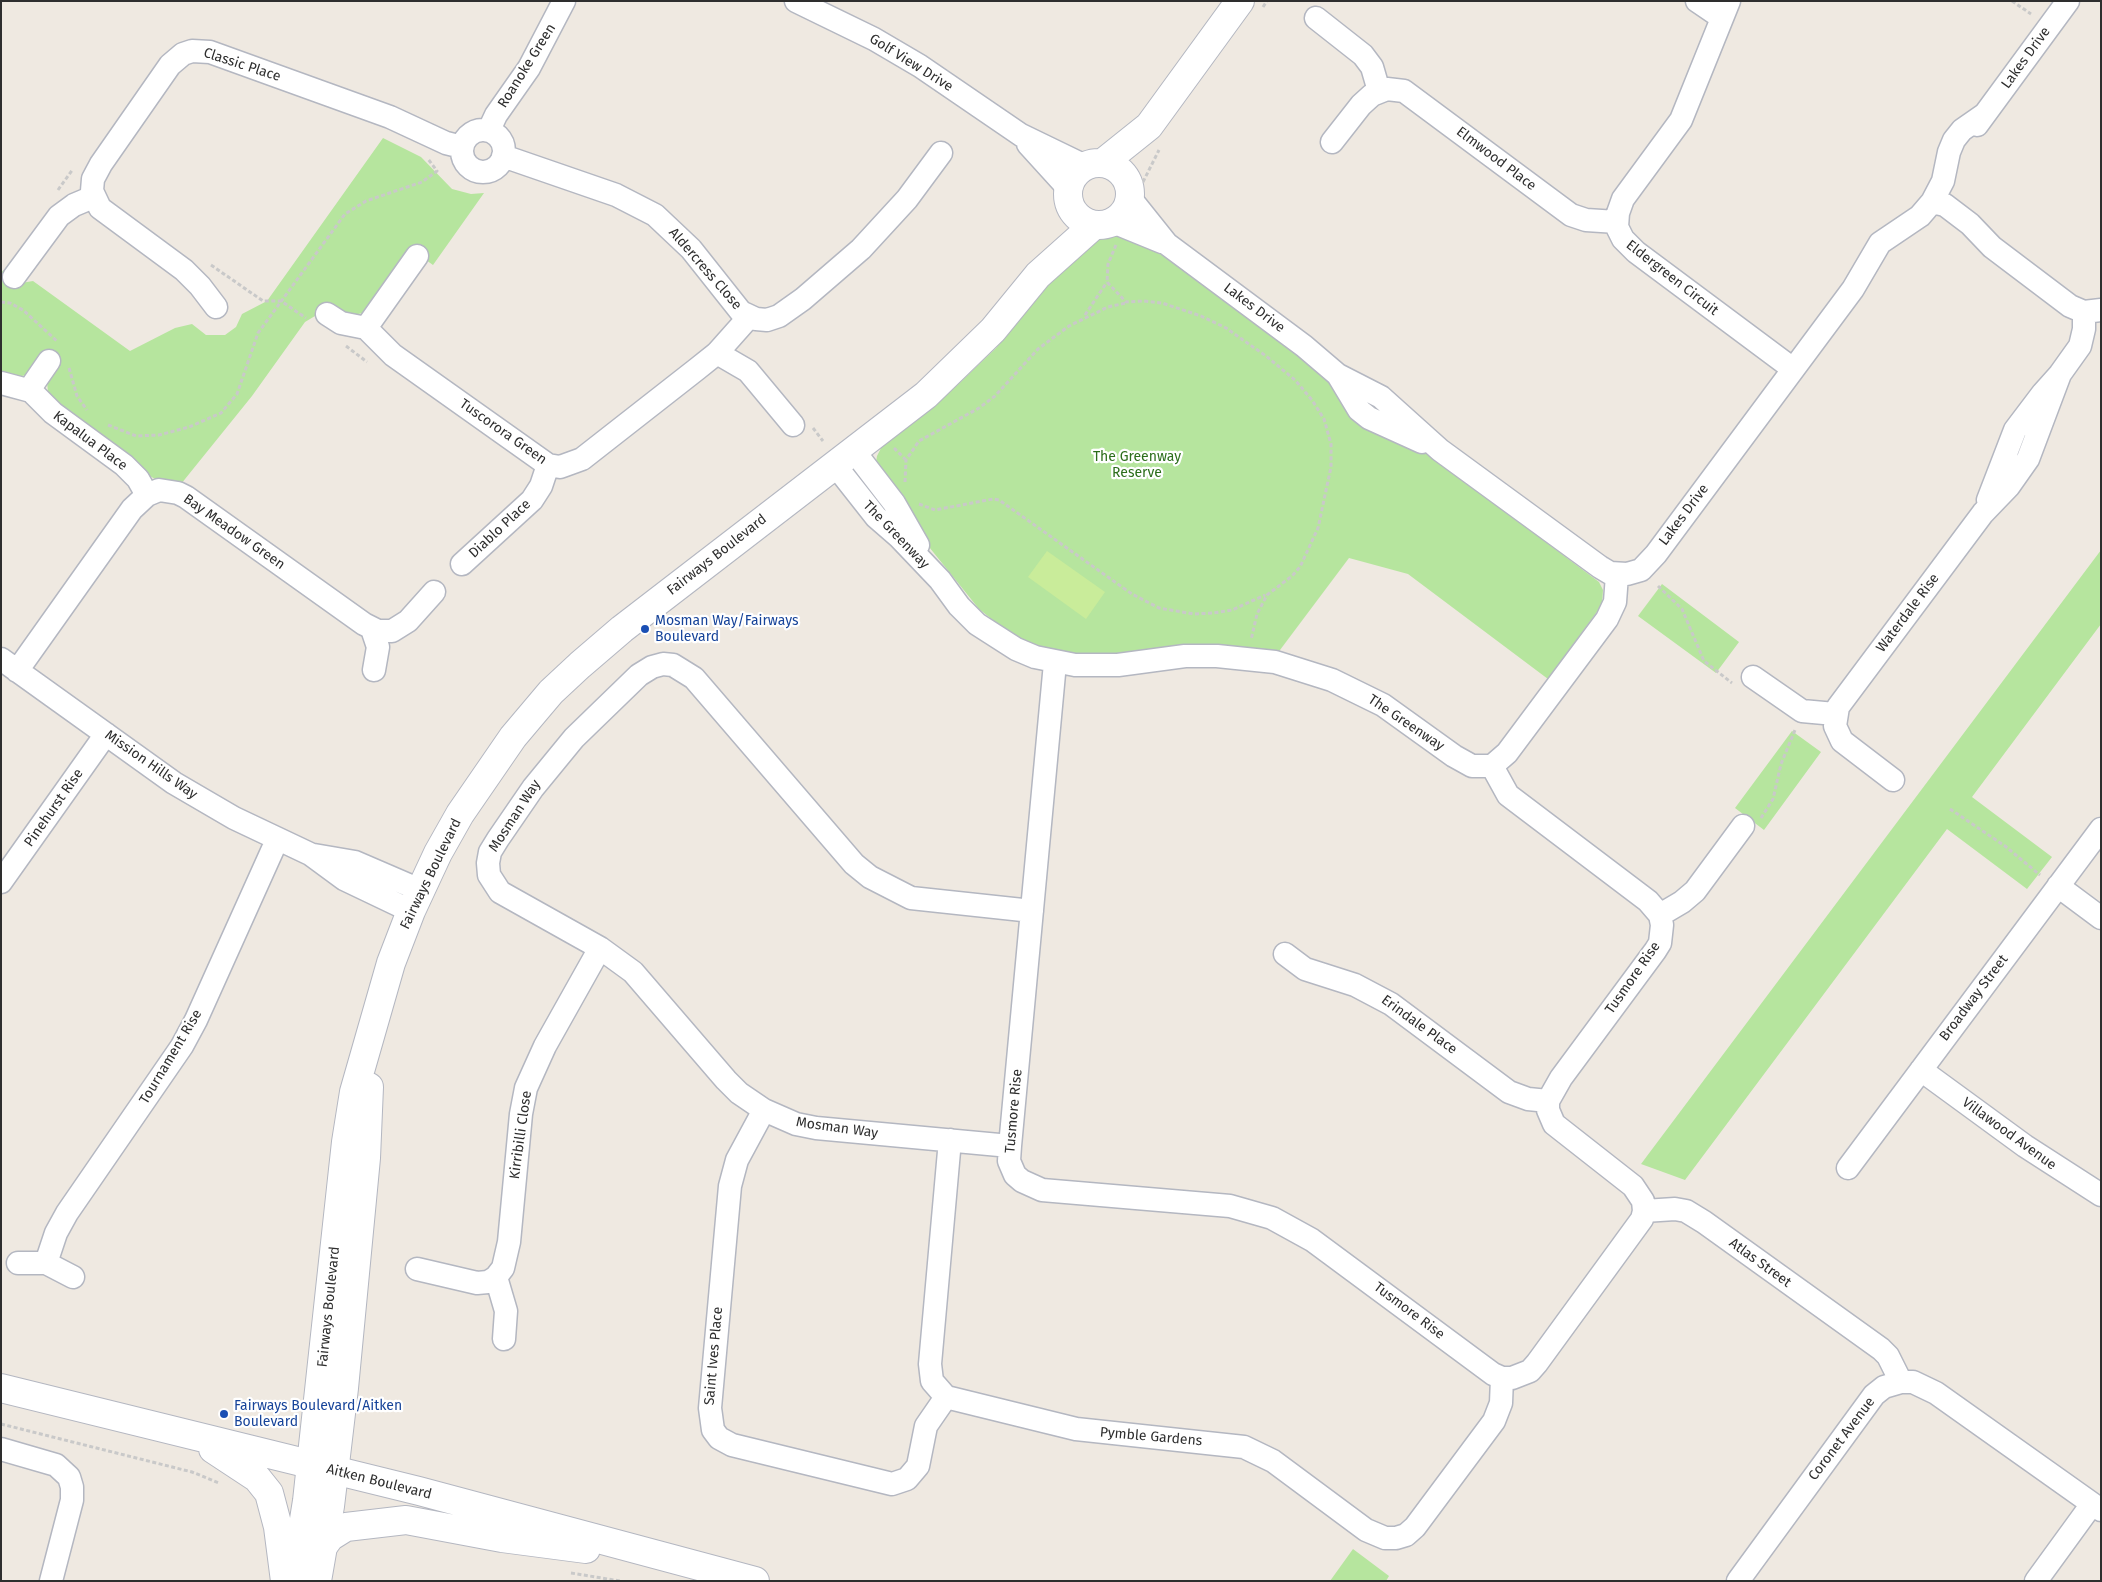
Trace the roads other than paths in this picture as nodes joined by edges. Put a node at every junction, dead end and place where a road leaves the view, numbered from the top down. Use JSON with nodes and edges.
{"nodes":[{"id":1,"x":564,"y":1,"type":"edge"},
{"id":2,"x":796,"y":1,"type":"edge"},
{"id":3,"x":1697,"y":1,"type":"edge"},
{"id":4,"x":1251,"y":5,"type":"edge"},
{"id":5,"x":2052,"y":6,"type":"edge"},
{"id":6,"x":1726,"y":9,"type":"edge"},
{"id":7,"x":1316,"y":18,"type":"dead end"},
{"id":8,"x":1379,"y":90,"type":"junction"},
{"id":9,"x":489,"y":130,"type":"junction"},
{"id":10,"x":1020,"y":135,"type":"junction"},
{"id":11,"x":1156,"y":135,"type":"junction"},
{"id":12,"x":1332,"y":142,"type":"dead end"},
{"id":13,"x":462,"y":147,"type":"junction"},
{"id":14,"x":941,"y":153,"type":"dead end"},
{"id":15,"x":504,"y":156,"type":"junction"},
{"id":16,"x":1094,"y":164,"type":"junction"},
{"id":17,"x":93,"y":197,"type":"junction"},
{"id":18,"x":1070,"y":198,"type":"junction"},
{"id":19,"x":1938,"y":208,"type":"junction"},
{"id":20,"x":1122,"y":211,"type":"junction"},
{"id":21,"x":1617,"y":222,"type":"junction"},
{"id":22,"x":417,"y":256,"type":"dead end"},
{"id":23,"x":1038,"y":275,"type":"junction"},
{"id":24,"x":14,"y":277,"type":"dead end"},
{"id":25,"x":216,"y":307,"type":"dead end"},
{"id":26,"x":2092,"y":311,"type":"edge"},
{"id":27,"x":327,"y":314,"type":"dead end"},
{"id":28,"x":749,"y":317,"type":"junction"},
{"id":29,"x":366,"y":328,"type":"junction"},
{"id":30,"x":717,"y":353,"type":"junction"},
{"id":31,"x":49,"y":361,"type":"dead end"},
{"id":32,"x":1793,"y":370,"type":"junction"},
{"id":33,"x":1,"y":383,"type":"edge"},
{"id":34,"x":29,"y":390,"type":"junction"},
{"id":35,"x":793,"y":425,"type":"dead end"},
{"id":36,"x":844,"y":458,"type":"junction"},
{"id":37,"x":548,"y":465,"type":"junction"},
{"id":38,"x":147,"y":494,"type":"junction"},
{"id":39,"x":462,"y":564,"type":"dead end"},
{"id":40,"x":1617,"y":575,"type":"junction"},
{"id":41,"x":434,"y":592,"type":"dead end"},
{"id":42,"x":372,"y":629,"type":"junction"},
{"id":43,"x":1054,"y":663,"type":"junction"},
{"id":44,"x":9,"y":665,"type":"edge"},
{"id":45,"x":374,"y":670,"type":"dead end"},
{"id":46,"x":1743,"y":680,"type":"road end"},
{"id":47,"x":1836,"y":714,"type":"junction"},
{"id":48,"x":106,"y":734,"type":"junction"},
{"id":49,"x":1492,"y":766,"type":"junction"},
{"id":50,"x":1893,"y":780,"type":"dead end"},
{"id":51,"x":1743,"y":826,"type":"road end"},
{"id":52,"x":2101,"y":829,"type":"edge"},
{"id":53,"x":277,"y":840,"type":"junction"},
{"id":54,"x":2050,"y":881,"type":"junction"},
{"id":55,"x":1,"y":882,"type":"edge"},
{"id":56,"x":415,"y":900,"type":"junction"},
{"id":57,"x":1032,"y":911,"type":"junction"},
{"id":58,"x":1660,"y":915,"type":"junction"},
{"id":59,"x":2101,"y":918,"type":"edge"},
{"id":60,"x":600,"y":948,"type":"junction"},
{"id":61,"x":1285,"y":954,"type":"dead end"},
{"id":62,"x":1921,"y":1070,"type":"junction"},
{"id":63,"x":1548,"y":1101,"type":"junction"},
{"id":64,"x":764,"y":1110,"type":"junction"},
{"id":65,"x":950,"y":1140,"type":"junction"},
{"id":66,"x":1010,"y":1146,"type":"junction"},
{"id":67,"x":1848,"y":1168,"type":"dead end"},
{"id":68,"x":2101,"y":1195,"type":"edge"},
{"id":69,"x":1644,"y":1211,"type":"junction"},
{"id":70,"x":18,"y":1263,"type":"dead end"},
{"id":71,"x":46,"y":1263,"type":"junction"},
{"id":72,"x":417,"y":1269,"type":"dead end"},
{"id":73,"x":73,"y":1277,"type":"dead end"},
{"id":74,"x":496,"y":1277,"type":"junction"},
{"id":75,"x":504,"y":1339,"type":"dead end"},
{"id":76,"x":1502,"y":1378,"type":"junction"},
{"id":77,"x":1893,"y":1384,"type":"junction"},
{"id":78,"x":1,"y":1388,"type":"edge"},
{"id":79,"x":946,"y":1397,"type":"junction"},
{"id":80,"x":186,"y":1434,"type":"junction"},
{"id":81,"x":1,"y":1449,"type":"edge"},
{"id":82,"x":323,"y":1468,"type":"junction"},
{"id":83,"x":2096,"y":1507,"type":"edge"},
{"id":84,"x":324,"y":1545,"type":"junction"},
{"id":85,"x":655,"y":1552,"type":"junction"},
{"id":86,"x":51,"y":1581,"type":"edge"},
{"id":87,"x":285,"y":1581,"type":"edge"},
{"id":88,"x":294,"y":1581,"type":"edge"},
{"id":89,"x":317,"y":1581,"type":"edge"},
{"id":90,"x":755,"y":1581,"type":"edge"},
{"id":91,"x":1738,"y":1581,"type":"edge"},
{"id":92,"x":2036,"y":1581,"type":"edge"}],
"edges":[{"from":1,"to":9,"type":"street","name":"Roanoke Green"},
{"from":2,"to":10,"type":"street","name":"Golf View Drive"},
{"from":3,"to":6,"type":"street"},
{"from":4,"to":11,"type":"street","name":"Fairways Boulevard"},
{"from":5,"to":19,"type":"street","name":"Lakes Drive"},
{"from":6,"to":21,"type":"street"},
{"from":7,"to":8,"type":"street"},
{"from":8,"to":12,"type":"street"},
{"from":8,"to":21,"type":"street","name":"Elmwood Place"},
{"from":9,"to":13,"type":"street"},
{"from":9,"to":15,"type":"street"},
{"from":10,"to":16,"type":"street","name":"Golf View Drive"},
{"from":10,"to":18,"type":"street","name":"Golf View Drive"},
{"from":11,"to":16,"type":"street","name":"Fairways Boulevard"},
{"from":11,"to":20,"type":"street","name":"Fairways Boulevard"},
{"from":13,"to":15,"type":"street"},
{"from":13,"to":17,"type":"street","name":"Classic Place"},
{"from":14,"to":28,"type":"street","name":"Aldercress Close"},
{"from":15,"to":28,"type":"street","name":"Aldercress Close"},
{"from":16,"to":18,"type":"street"},
{"from":16,"to":20,"type":"street"},
{"from":17,"to":24,"type":"street"},
{"from":17,"to":25,"type":"street"},
{"from":18,"to":20,"type":"street"},
{"from":18,"to":23,"type":"street","name":"Fairways Boulevard"},
{"from":19,"to":26,"type":"street"},
{"from":19,"to":32,"type":"street","name":"Lakes Drive"},
{"from":20,"to":23,"type":"street","name":"Fairways Boulevard"},
{"from":20,"to":40,"type":"street","name":"Lakes Drive"},
{"from":21,"to":32,"type":"street","name":"Eldergreen Circuit"},
{"from":22,"to":29,"type":"street"},
{"from":23,"to":36,"type":"street","name":"Fairways Boulevard"},
{"from":26,"to":47,"type":"street","name":"Waterdale Rise"},
{"from":27,"to":29,"type":"street"},
{"from":28,"to":30,"type":"street","name":"Tuscorora Green"},
{"from":29,"to":37,"type":"street","name":"Tuscorora Green"},
{"from":30,"to":35,"type":"street"},
{"from":30,"to":37,"type":"street","name":"Tuscorora Green"},
{"from":31,"to":34,"type":"street"},
{"from":32,"to":40,"type":"street","name":"Lakes Drive"},
{"from":33,"to":34,"type":"street","name":"Kapalua Place"},
{"from":34,"to":38,"type":"street","name":"Kapalua Place"},
{"from":36,"to":43,"type":"street","name":"The Greenway"},
{"from":36,"to":56,"type":"street","name":"Fairways Boulevard"},
{"from":37,"to":39,"type":"street","name":"Diablo Place"},
{"from":38,"to":42,"type":"street","name":"Bay Meadow Green"},
{"from":38,"to":44,"type":"street"},
{"from":40,"to":49,"type":"street"},
{"from":41,"to":42,"type":"street"},
{"from":42,"to":45,"type":"street"},
{"from":43,"to":49,"type":"street","name":"The Greenway"},
{"from":43,"to":57,"type":"street","name":"Tusmore Rise"},
{"from":44,"to":48,"type":"street","name":"Mission Hills Way"},
{"from":46,"to":47,"type":"street"},
{"from":47,"to":50,"type":"street"},
{"from":48,"to":53,"type":"street","name":"Mission Hills Way"},
{"from":48,"to":55,"type":"street","name":"Pinehurst Rise"},
{"from":49,"to":58,"type":"street"},
{"from":51,"to":58,"type":"street"},
{"from":52,"to":54,"type":"street","name":"Broadway Street"},
{"from":53,"to":56,"type":"street","name":"Mission Hills Way"},
{"from":53,"to":71,"type":"street","name":"Tournament Rise"},
{"from":54,"to":59,"type":"street"},
{"from":54,"to":62,"type":"street","name":"Broadway Street"},
{"from":56,"to":82,"type":"street","name":"Fairways Boulevard"},
{"from":57,"to":60,"type":"street","name":"Mosman Way"},
{"from":57,"to":66,"type":"street","name":"Tusmore Rise"},
{"from":58,"to":63,"type":"street","name":"Tusmore Rise"},
{"from":60,"to":64,"type":"street","name":"Mosman Way"},
{"from":60,"to":74,"type":"street","name":"Kirribilli Close"},
{"from":61,"to":63,"type":"street","name":"Erindale Place"},
{"from":62,"to":67,"type":"street","name":"Broadway Street"},
{"from":62,"to":68,"type":"street","name":"Villawood Avenue"},
{"from":63,"to":69,"type":"street"},
{"from":64,"to":65,"type":"street","name":"Mosman Way"},
{"from":64,"to":79,"type":"street","name":"Saint Ives Place"},
{"from":65,"to":66,"type":"street","name":"Mosman Way"},
{"from":65,"to":79,"type":"street"},
{"from":66,"to":76,"type":"street","name":"Tusmore Rise"},
{"from":69,"to":76,"type":"street"},
{"from":69,"to":77,"type":"street","name":"Atlas Street"},
{"from":70,"to":71,"type":"street"},
{"from":71,"to":73,"type":"street"},
{"from":72,"to":74,"type":"street"},
{"from":74,"to":75,"type":"street"},
{"from":76,"to":79,"type":"street","name":"Pymble Gardens"},
{"from":77,"to":83,"type":"street"},
{"from":77,"to":91,"type":"street","name":"Coronet Avenue"},
{"from":78,"to":80,"type":"street","name":"Aitken Boulevard"},
{"from":80,"to":82,"type":"street","name":"Aitken Boulevard"},
{"from":80,"to":87,"type":"street"},
{"from":81,"to":86,"type":"street"},
{"from":82,"to":84,"type":"street","name":"Fairways Boulevard"},
{"from":82,"to":85,"type":"street","name":"Aitken Boulevard"},
{"from":82,"to":88,"type":"street","name":"Fairways Boulevard"},
{"from":83,"to":92,"type":"street"},
{"from":84,"to":85,"type":"street"},
{"from":84,"to":89,"type":"street","name":"Fairways Boulevard"},
{"from":85,"to":90,"type":"street","name":"Aitken Boulevard"}]}
